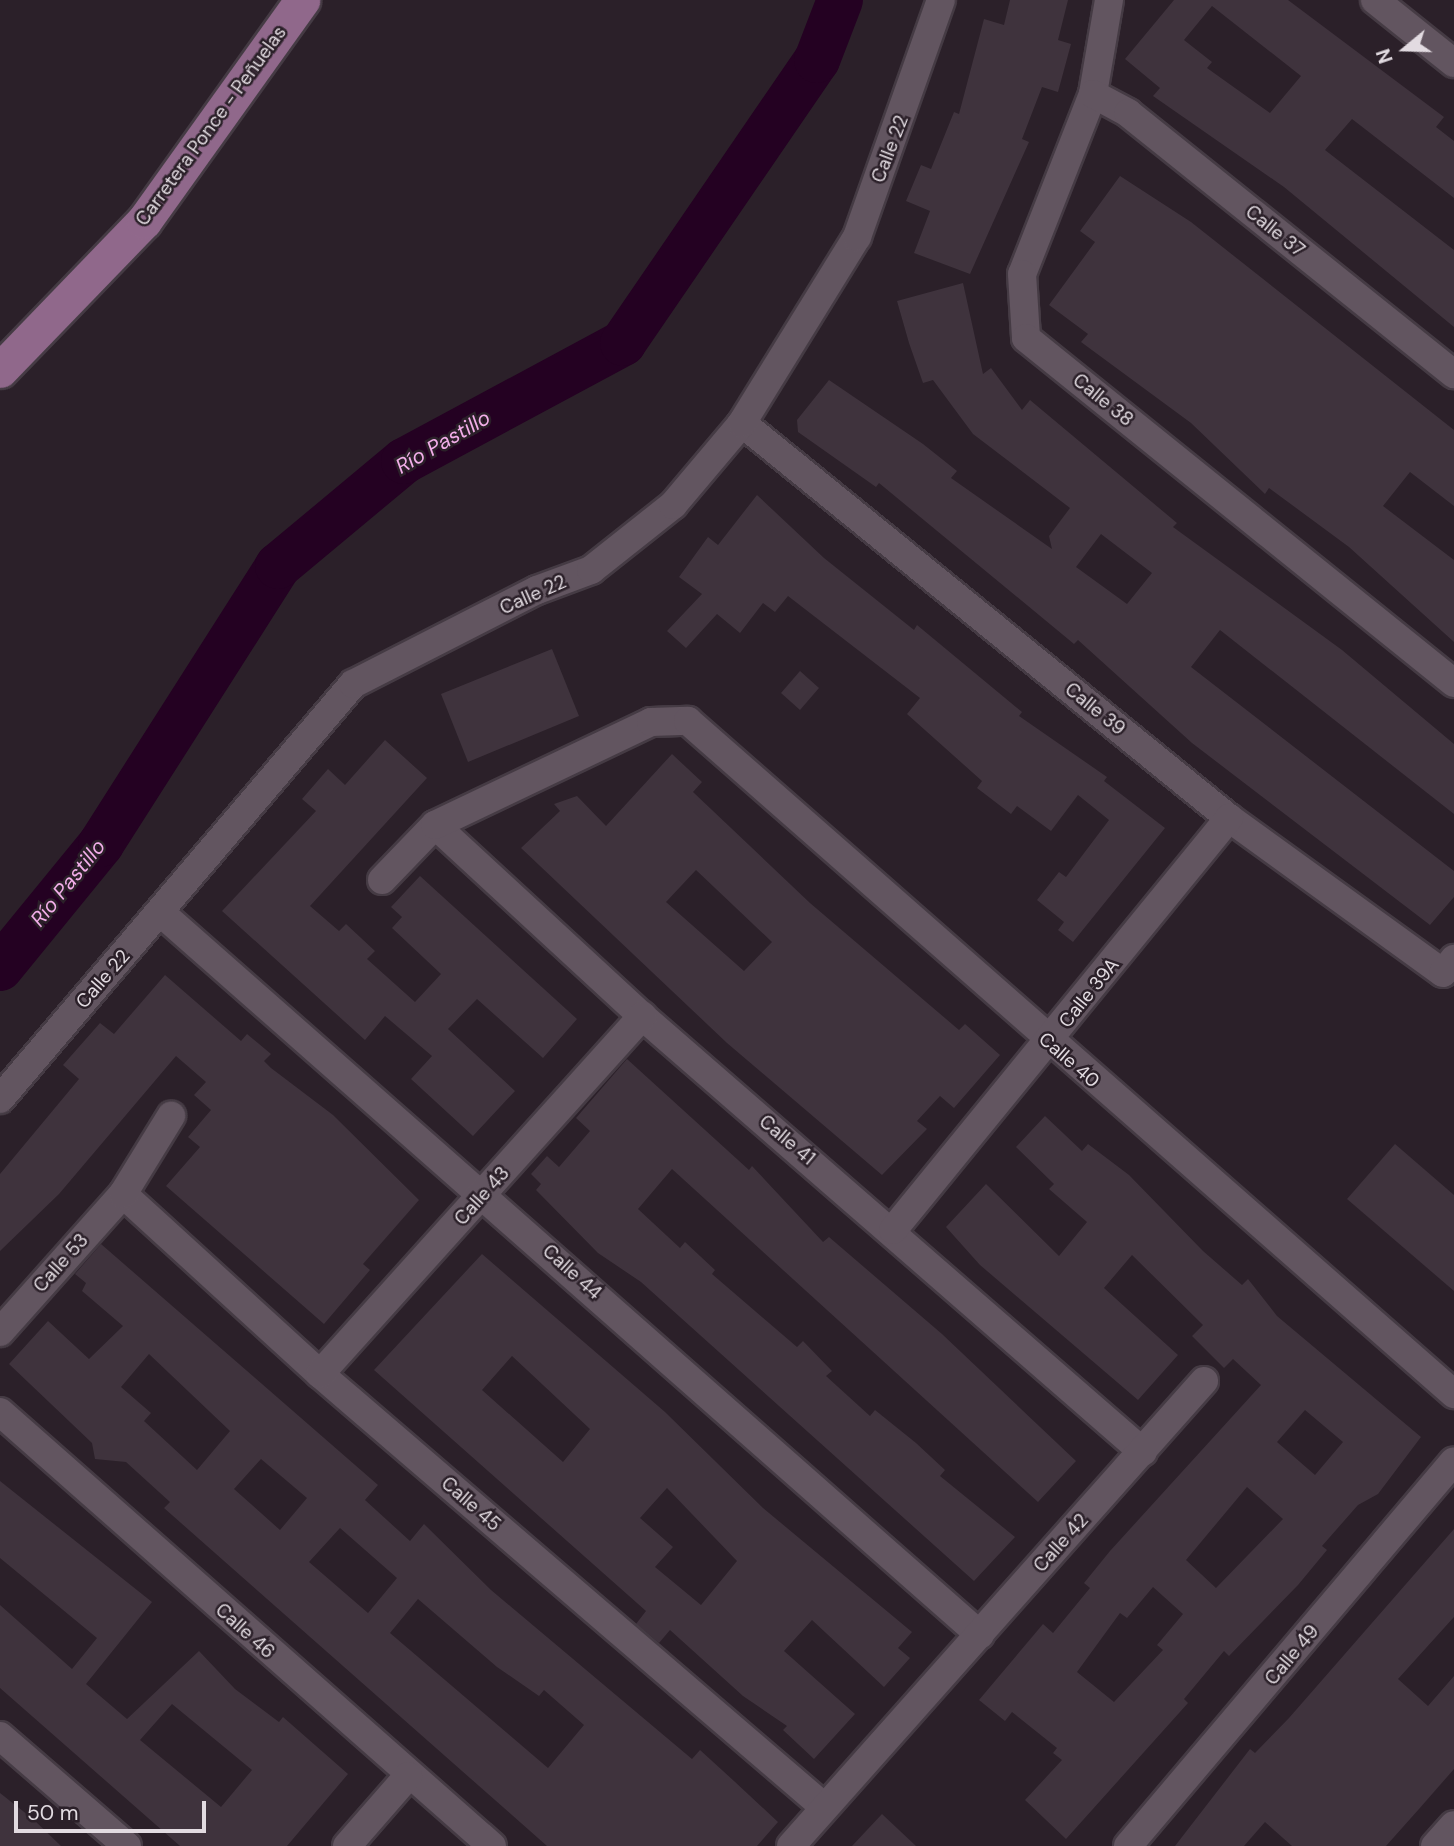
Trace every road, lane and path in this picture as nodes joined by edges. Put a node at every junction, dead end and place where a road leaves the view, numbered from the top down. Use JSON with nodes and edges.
{"nodes":[{"id":1,"x":302,"y":0,"type":"edge"},
{"id":2,"x":941,"y":0,"type":"edge"},
{"id":3,"x":1109,"y":0,"type":"edge"},
{"id":4,"x":1375,"y":0,"type":"edge"},
{"id":5,"x":1454,"y":63,"type":"edge"},
{"id":6,"x":1093,"y":94,"type":"junction"},
{"id":7,"x":0,"y":370,"type":"edge"},
{"id":8,"x":1454,"y":374,"type":"edge"},
{"id":9,"x":742,"y":423,"type":"junction"},
{"id":10,"x":1454,"y":683,"type":"edge"},
{"id":11,"x":1229,"y":818,"type":"junction"},
{"id":12,"x":435,"y":825,"type":"junction"},
{"id":13,"x":382,"y":880,"type":"dead end"},
{"id":14,"x":160,"y":912,"type":"junction"},
{"id":15,"x":1454,"y":960,"type":"edge"},
{"id":16,"x":642,"y":1016,"type":"junction"},
{"id":17,"x":1049,"y":1043,"type":"junction"},
{"id":18,"x":0,"y":1098,"type":"edge"},
{"id":19,"x":171,"y":1116,"type":"dead end"},
{"id":20,"x":123,"y":1194,"type":"junction"},
{"id":21,"x":484,"y":1194,"type":"junction"},
{"id":22,"x":893,"y":1230,"type":"junction"},
{"id":23,"x":0,"y":1332,"type":"edge"},
{"id":24,"x":320,"y":1374,"type":"junction"},
{"id":25,"x":1204,"y":1381,"type":"dead end"},
{"id":26,"x":1454,"y":1394,"type":"edge"},
{"id":27,"x":0,"y":1412,"type":"edge"},
{"id":28,"x":1143,"y":1452,"type":"junction"},
{"id":29,"x":1454,"y":1461,"type":"edge"},
{"id":30,"x":981,"y":1635,"type":"junction"},
{"id":31,"x":0,"y":1736,"type":"edge"},
{"id":32,"x":408,"y":1776,"type":"junction"},
{"id":33,"x":824,"y":1807,"type":"junction"},
{"id":34,"x":1454,"y":1825,"type":"edge"},
{"id":35,"x":127,"y":1846,"type":"edge"},
{"id":36,"x":347,"y":1846,"type":"edge"},
{"id":37,"x":492,"y":1846,"type":"edge"},
{"id":38,"x":791,"y":1846,"type":"edge"},
{"id":39,"x":1128,"y":1846,"type":"edge"},
{"id":40,"x":1435,"y":1846,"type":"edge"}],
"edges":[{"from":1,"to":7,"type":"main road","name":"Carretera Ponce - Peñuelas"},
{"from":2,"to":9,"type":"street","name":"Calle 22"},
{"from":3,"to":6,"type":"street","name":"Calle 38"},
{"from":4,"to":5,"type":"street"},
{"from":6,"to":8,"type":"street","name":"Calle 37"},
{"from":6,"to":10,"type":"street","name":"Calle 38"},
{"from":9,"to":11,"type":"street","name":"Calle 39"},
{"from":9,"to":14,"type":"street","name":"Calle 22"},
{"from":11,"to":15,"type":"street","name":"Calle 39"},
{"from":11,"to":17,"type":"street","name":"Calle 39A"},
{"from":12,"to":13,"type":"street"},
{"from":12,"to":16,"type":"street","name":"Calle 41"},
{"from":12,"to":17,"type":"street","name":"Calle 40"},
{"from":14,"to":18,"type":"street","name":"Calle 22"},
{"from":14,"to":21,"type":"street","name":"Calle 44"},
{"from":16,"to":21,"type":"street","name":"Calle 43"},
{"from":16,"to":22,"type":"street","name":"Calle 41"},
{"from":17,"to":22,"type":"street","name":"Calle 39A"},
{"from":17,"to":26,"type":"street","name":"Calle 40"},
{"from":19,"to":20,"type":"street","name":"Calle 53"},
{"from":20,"to":23,"type":"street","name":"Calle 53"},
{"from":20,"to":24,"type":"street","name":"Calle 45"},
{"from":21,"to":24,"type":"street","name":"Calle 43"},
{"from":21,"to":30,"type":"street","name":"Calle 44"},
{"from":22,"to":28,"type":"street","name":"Calle 41"},
{"from":24,"to":33,"type":"street","name":"Calle 45"},
{"from":25,"to":28,"type":"street","name":"Calle 42"},
{"from":27,"to":32,"type":"street","name":"Calle 46"},
{"from":28,"to":30,"type":"street","name":"Calle 42"},
{"from":29,"to":39,"type":"street","name":"Calle 49"},
{"from":30,"to":33,"type":"street","name":"Calle 42"},
{"from":31,"to":35,"type":"street"},
{"from":32,"to":36,"type":"street"},
{"from":32,"to":37,"type":"street","name":"Calle 46"},
{"from":33,"to":38,"type":"street","name":"Calle 42"},
{"from":34,"to":40,"type":"street"}]}
